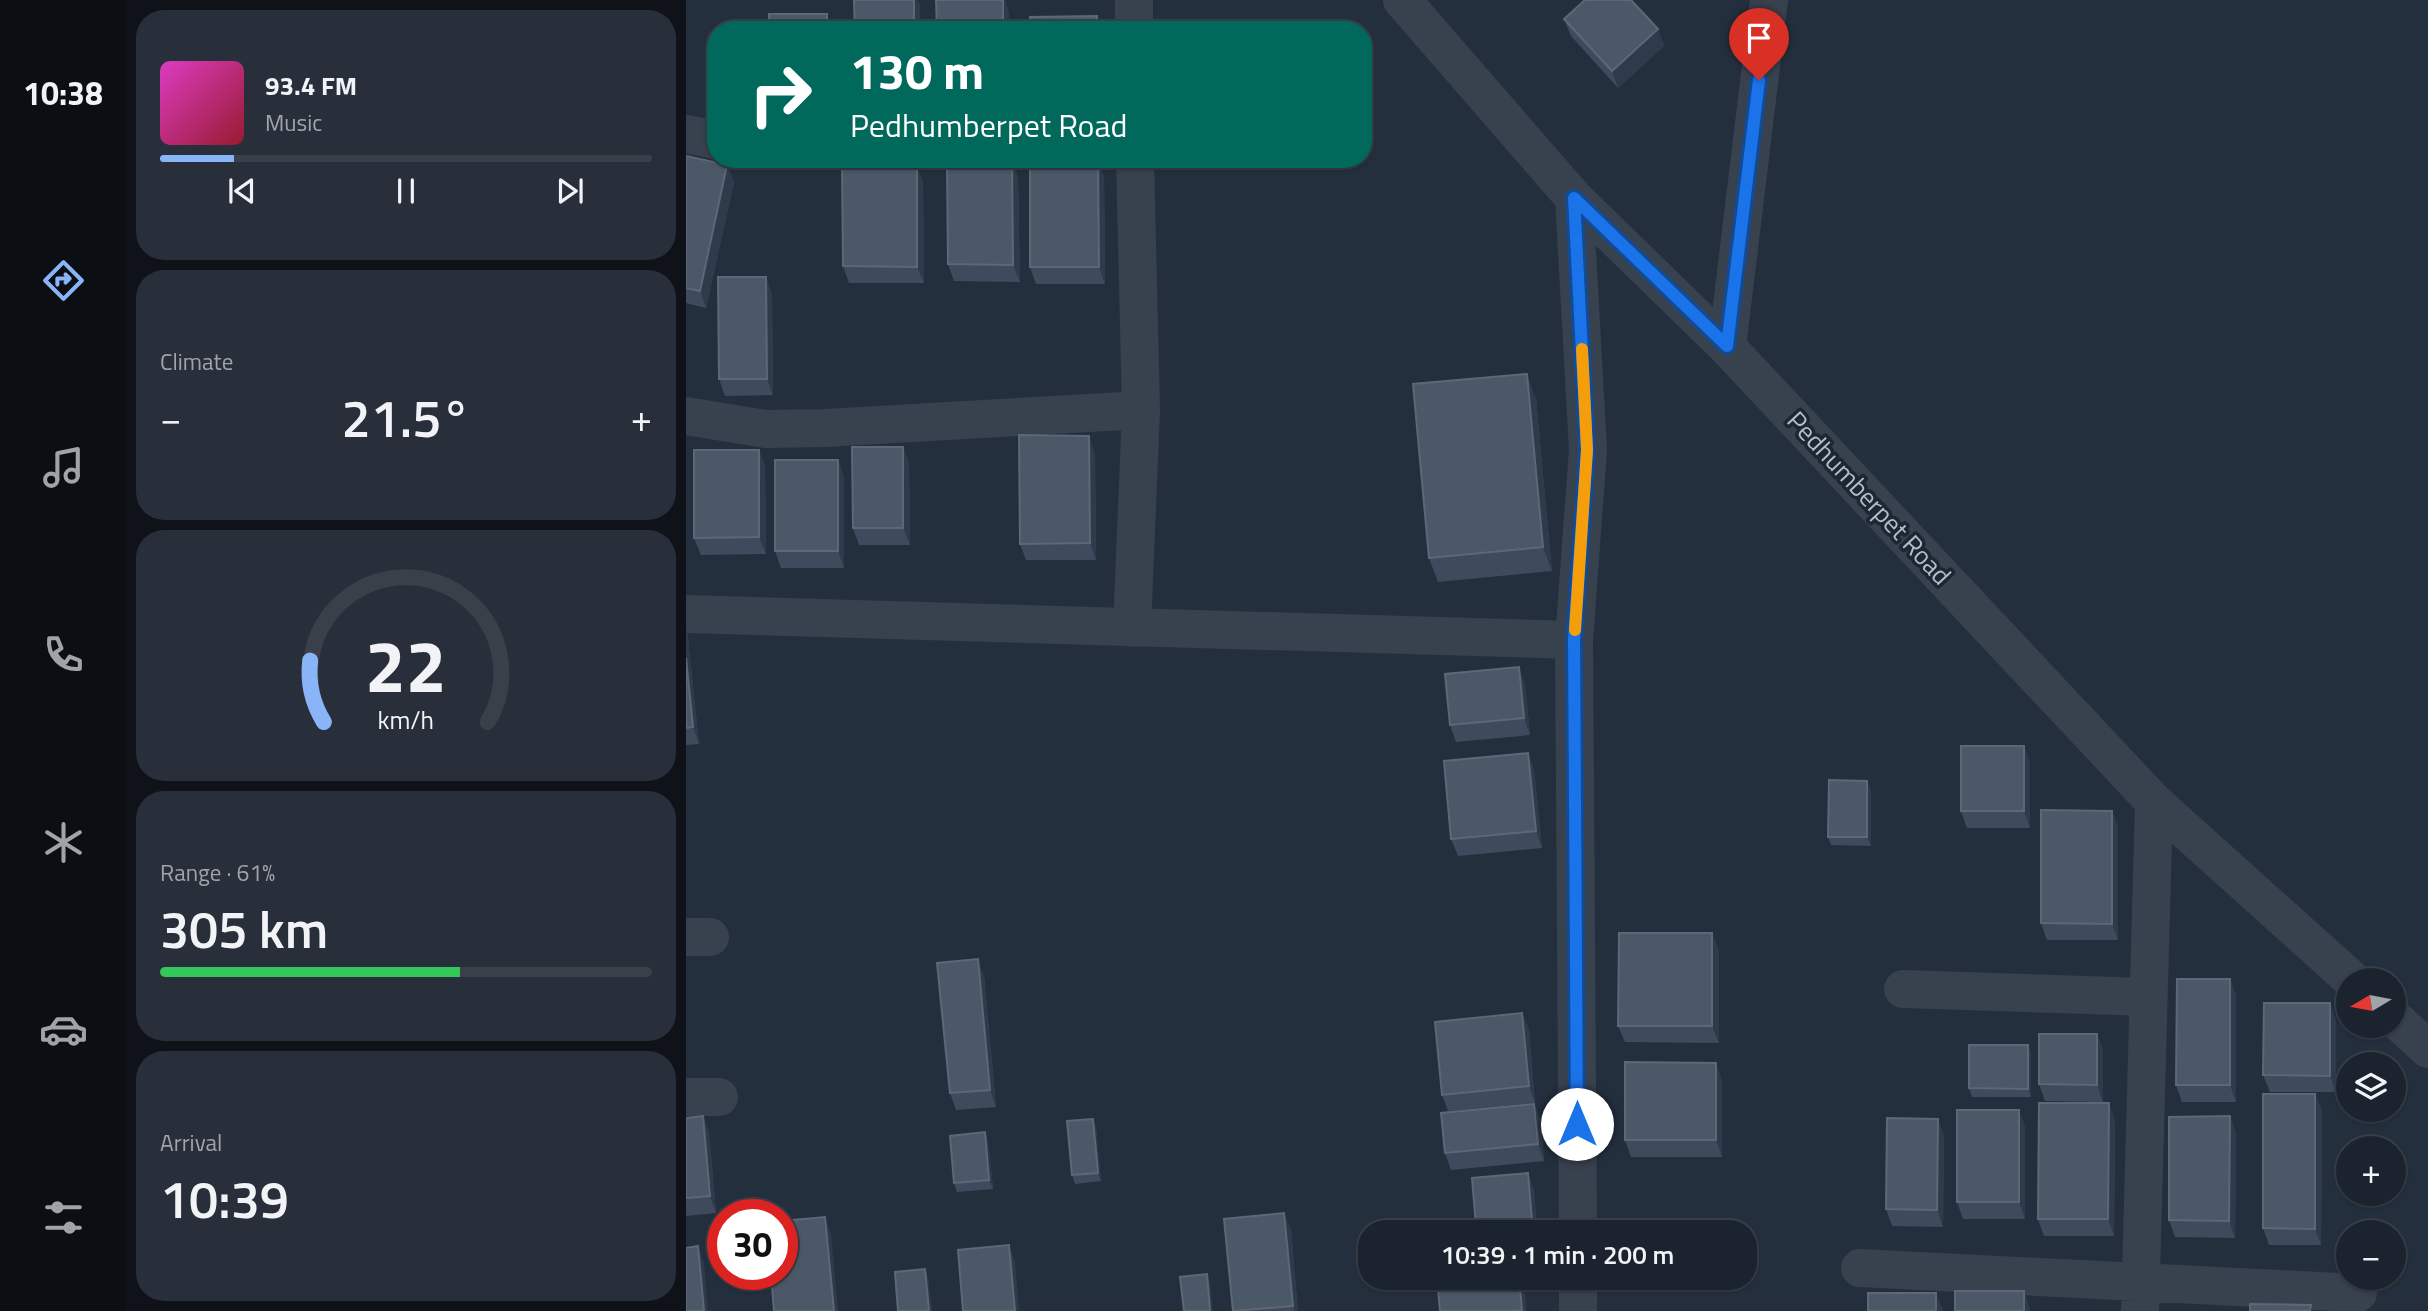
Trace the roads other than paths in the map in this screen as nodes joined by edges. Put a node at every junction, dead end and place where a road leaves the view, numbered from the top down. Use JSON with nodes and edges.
{"nodes":[{"id":1,"x":1134,"y":0,"type":"edge"},
{"id":2,"x":1402,"y":0,"type":"edge"},
{"id":3,"x":1769,"y":0,"type":"edge"},
{"id":4,"x":1134,"y":21,"type":"edge"},
{"id":5,"x":686,"y":134,"type":"edge"},
{"id":6,"x":707,"y":138,"type":"edge"},
{"id":7,"x":1135,"y":168,"type":"edge"},
{"id":8,"x":1574,"y":198,"type":"junction"},
{"id":9,"x":1727,"y":346,"type":"junction"},
{"id":10,"x":1141,"y":410,"type":"junction"},
{"id":11,"x":686,"y":415,"type":"edge"},
{"id":12,"x":686,"y":614,"type":"edge"},
{"id":13,"x":1132,"y":628,"type":"junction"},
{"id":14,"x":1574,"y":640,"type":"junction"},
{"id":15,"x":2154,"y":802,"type":"junction"},
{"id":16,"x":2339,"y":968,"type":"edge"},
{"id":17,"x":1903,"y":989,"type":"dead end"},
{"id":18,"x":2148,"y":997,"type":"junction"},
{"id":19,"x":2406,"y":1029,"type":"edge"},
{"id":20,"x":2428,"y":1049,"type":"edge"},
{"id":21,"x":1578,"y":1220,"type":"edge"},
{"id":22,"x":1860,"y":1268,"type":"dead end"},
{"id":23,"x":1578,"y":1290,"type":"edge"},
{"id":24,"x":2358,"y":1293,"type":"dead end"},
{"id":25,"x":2140,"y":1297,"type":"edge"},
{"id":26,"x":1578,"y":1311,"type":"edge"}],
"edges":[{"from":1,"to":4,"type":"street"},
{"from":2,"to":8,"type":"street","name":"Pedhumberpet Road"},
{"from":3,"to":9,"type":"street"},
{"from":5,"to":6,"type":"street"},
{"from":7,"to":10,"type":"street"},
{"from":8,"to":9,"type":"street","name":"Pedhumberpet Road"},
{"from":8,"to":14,"type":"street"},
{"from":9,"to":15,"type":"street","name":"Pedhumberpet Road"},
{"from":10,"to":11,"type":"street"},
{"from":10,"to":13,"type":"street"},
{"from":12,"to":13,"type":"street"},
{"from":13,"to":14,"type":"street"},
{"from":14,"to":21,"type":"street"},
{"from":15,"to":16,"type":"street","name":"Pedhumberpet Road"},
{"from":15,"to":18,"type":"street"},
{"from":17,"to":18,"type":"street"},
{"from":18,"to":25,"type":"street"},
{"from":19,"to":20,"type":"street"},
{"from":22,"to":25,"type":"street"},
{"from":23,"to":26,"type":"street"},
{"from":24,"to":25,"type":"street"}]}
